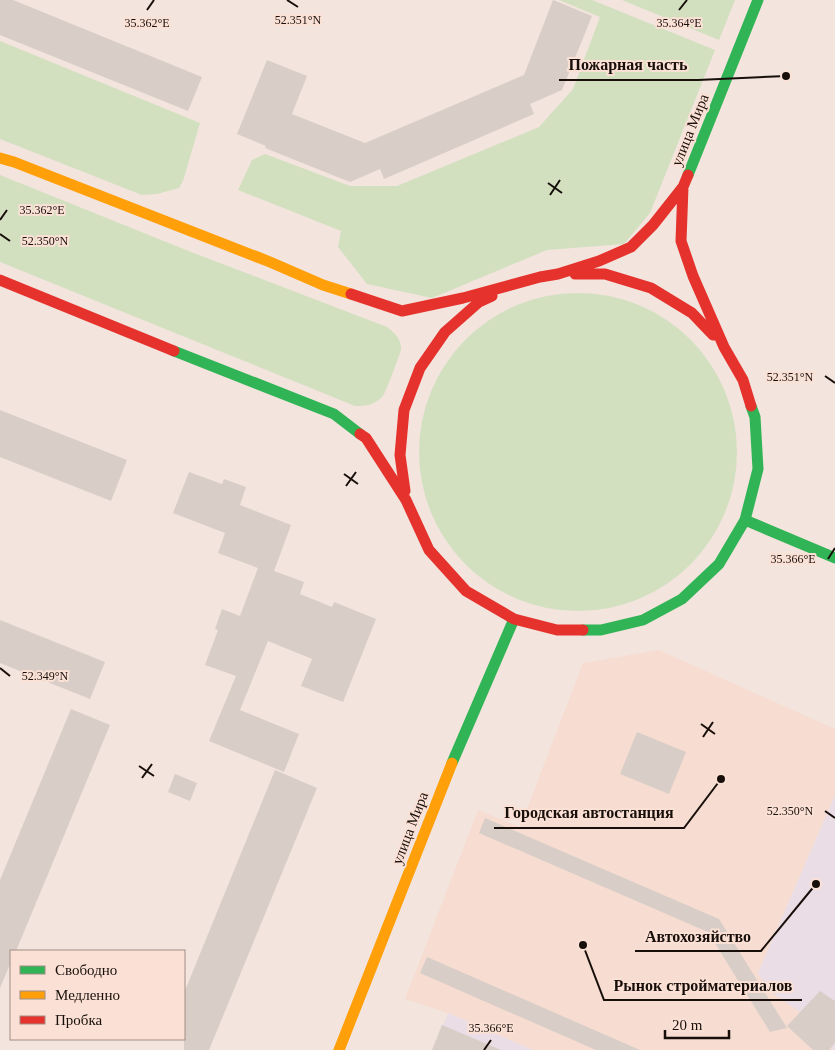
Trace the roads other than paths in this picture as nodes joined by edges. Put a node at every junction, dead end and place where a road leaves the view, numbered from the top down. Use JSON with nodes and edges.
{"nodes":[{"id":1,"x":758,"y":0,"type":"edge"},
{"id":2,"x":0,"y":158,"type":"edge"},
{"id":3,"x":683,"y":187,"type":"junction"},
{"id":4,"x":558,"y":274,"type":"junction"},
{"id":5,"x":0,"y":280,"type":"edge"},
{"id":6,"x":520,"y":282,"type":"junction"},
{"id":7,"x":724,"y":347,"type":"junction"},
{"id":8,"x":406,"y":500,"type":"junction"},
{"id":9,"x":745,"y":520,"type":"junction"},
{"id":10,"x":835,"y":558,"type":"edge"},
{"id":11,"x":514,"y":619,"type":"junction"},
{"id":12,"x":338,"y":1050,"type":"edge"}],
"edges":[{"from":1,"to":3,"type":"main road","name":"улица Мира"},
{"from":2,"to":6,"type":"main road"},
{"from":3,"to":4,"type":"main road"},
{"from":3,"to":7,"type":"main road"},
{"from":4,"to":6,"type":"main road"},
{"from":4,"to":7,"type":"main road"},
{"from":5,"to":8,"type":"main road"},
{"from":6,"to":8,"type":"main road"},
{"from":7,"to":9,"type":"main road"},
{"from":8,"to":11,"type":"main road"},
{"from":9,"to":10,"type":"main road"},
{"from":9,"to":11,"type":"main road"},
{"from":11,"to":12,"type":"main road","name":"улица Мира"}]}
